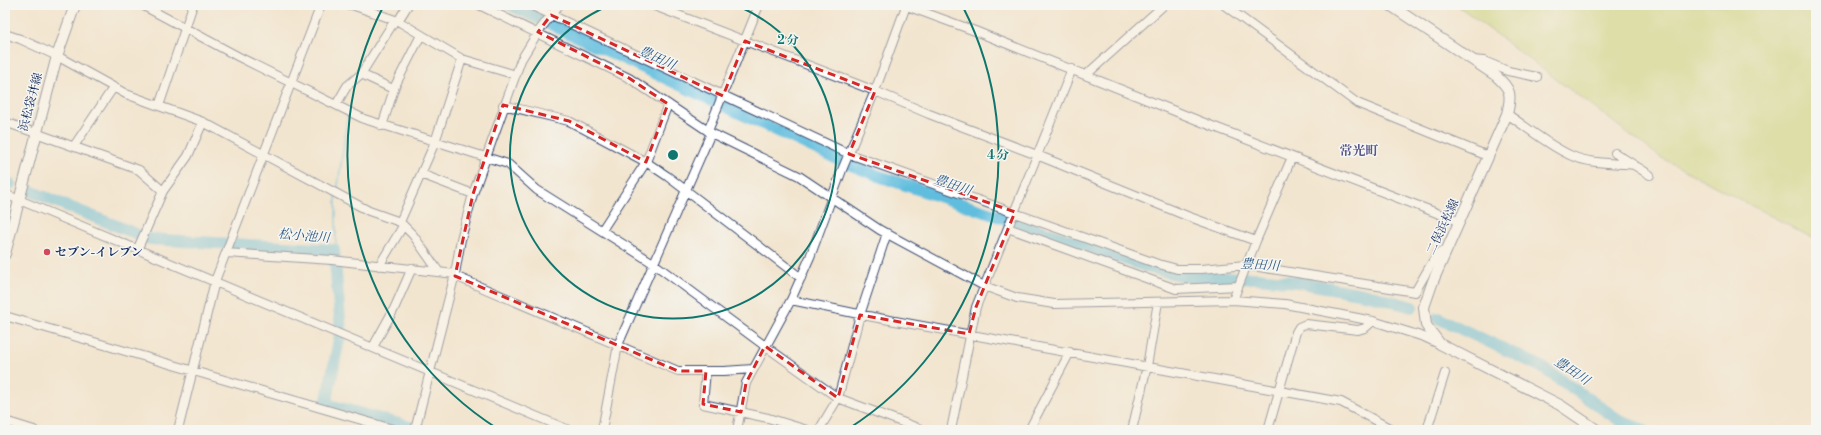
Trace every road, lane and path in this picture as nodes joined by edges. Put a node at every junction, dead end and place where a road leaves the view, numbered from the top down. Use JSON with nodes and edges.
{"nodes":[{"id":1,"x":75,"y":5,"type":"edge"},
{"id":2,"x":142,"y":5,"type":"edge"},
{"id":3,"x":193,"y":5,"type":"edge"},
{"id":4,"x":321,"y":5,"type":"edge"},
{"id":5,"x":345,"y":5,"type":"edge"},
{"id":6,"x":408,"y":5,"type":"edge"},
{"id":7,"x":479,"y":5,"type":"edge"},
{"id":8,"x":530,"y":5,"type":"edge"},
{"id":9,"x":559,"y":5,"type":"edge"},
{"id":10,"x":652,"y":5,"type":"edge"},
{"id":11,"x":759,"y":5,"type":"edge"},
{"id":12,"x":905,"y":5,"type":"edge"},
{"id":13,"x":1164,"y":5,"type":"edge"},
{"id":14,"x":1224,"y":5,"type":"edge"},
{"id":15,"x":1390,"y":5,"type":"edge"},
{"id":16,"x":550,"y":16,"type":"junction"},
{"id":17,"x":396,"y":20,"type":"junction"},
{"id":18,"x":185,"y":27,"type":"junction"},
{"id":19,"x":540,"y":30,"type":"junction"},
{"id":20,"x":5,"y":34,"type":"edge"},
{"id":21,"x":421,"y":35,"type":"junction"},
{"id":22,"x":745,"y":41,"type":"junction"},
{"id":23,"x":57,"y":56,"type":"junction"},
{"id":24,"x":462,"y":59,"type":"junction"},
{"id":25,"x":1471,"y":60,"type":"junction"},
{"id":26,"x":1072,"y":69,"type":"junction"},
{"id":27,"x":361,"y":74,"type":"junction"},
{"id":28,"x":516,"y":75,"type":"junction"},
{"id":29,"x":1086,"y":75,"type":"junction"},
{"id":30,"x":1537,"y":77,"type":"dead end"},
{"id":31,"x":290,"y":84,"type":"junction"},
{"id":32,"x":113,"y":88,"type":"junction"},
{"id":33,"x":394,"y":89,"type":"junction"},
{"id":34,"x":875,"y":91,"type":"junction"},
{"id":35,"x":723,"y":96,"type":"junction"},
{"id":36,"x":668,"y":104,"type":"junction"},
{"id":37,"x":336,"y":105,"type":"junction"},
{"id":38,"x":159,"y":106,"type":"junction"},
{"id":39,"x":503,"y":106,"type":"junction"},
{"id":40,"x":1507,"y":114,"type":"junction"},
{"id":41,"x":5,"y":122,"type":"edge"},
{"id":42,"x":204,"y":122,"type":"junction"},
{"id":43,"x":382,"y":126,"type":"junction"},
{"id":44,"x":36,"y":132,"type":"junction"},
{"id":45,"x":709,"y":132,"type":"junction"},
{"id":46,"x":435,"y":142,"type":"junction"},
{"id":47,"x":74,"y":146,"type":"junction"},
{"id":48,"x":264,"y":153,"type":"junction"},
{"id":49,"x":1616,"y":153,"type":"dead end"},
{"id":50,"x":848,"y":155,"type":"junction"},
{"id":51,"x":1037,"y":155,"type":"junction"},
{"id":52,"x":1488,"y":156,"type":"junction"},
{"id":53,"x":486,"y":157,"type":"junction"},
{"id":54,"x":1292,"y":157,"type":"junction"},
{"id":55,"x":646,"y":162,"type":"junction"},
{"id":56,"x":1634,"y":165,"type":"junction"},
{"id":57,"x":421,"y":174,"type":"junction"},
{"id":58,"x":1650,"y":175,"type":"dead end"},
{"id":59,"x":686,"y":190,"type":"junction"},
{"id":60,"x":163,"y":191,"type":"junction"},
{"id":61,"x":5,"y":194,"type":"edge"},
{"id":62,"x":473,"y":194,"type":"junction"},
{"id":63,"x":832,"y":196,"type":"junction"},
{"id":64,"x":18,"y":198,"type":"junction"},
{"id":65,"x":1014,"y":213,"type":"junction"},
{"id":66,"x":1460,"y":222,"type":"junction"},
{"id":67,"x":402,"y":224,"type":"junction"},
{"id":68,"x":1009,"y":227,"type":"junction"},
{"id":69,"x":602,"y":230,"type":"junction"},
{"id":70,"x":887,"y":233,"type":"junction"},
{"id":71,"x":141,"y":241,"type":"junction"},
{"id":72,"x":1256,"y":241,"type":"junction"},
{"id":73,"x":1446,"y":250,"type":"junction"},
{"id":74,"x":226,"y":253,"type":"junction"},
{"id":75,"x":5,"y":254,"type":"edge"},
{"id":76,"x":653,"y":263,"type":"junction"},
{"id":77,"x":379,"y":266,"type":"junction"},
{"id":78,"x":1245,"y":267,"type":"junction"},
{"id":79,"x":412,"y":268,"type":"junction"},
{"id":80,"x":439,"y":272,"type":"junction"},
{"id":81,"x":455,"y":275,"type":"junction"},
{"id":82,"x":801,"y":278,"type":"junction"},
{"id":83,"x":216,"y":281,"type":"junction"},
{"id":84,"x":1239,"y":285,"type":"junction"},
{"id":85,"x":984,"y":286,"type":"junction"},
{"id":86,"x":791,"y":300,"type":"junction"},
{"id":87,"x":1233,"y":300,"type":"junction"},
{"id":88,"x":1158,"y":302,"type":"junction"},
{"id":89,"x":860,"y":315,"type":"junction"},
{"id":90,"x":5,"y":316,"type":"edge"},
{"id":91,"x":1373,"y":321,"type":"junction"},
{"id":92,"x":969,"y":334,"type":"junction"},
{"id":93,"x":1440,"y":344,"type":"junction"},
{"id":94,"x":618,"y":345,"type":"junction"},
{"id":95,"x":765,"y":346,"type":"junction"},
{"id":96,"x":373,"y":347,"type":"junction"},
{"id":97,"x":1070,"y":352,"type":"junction"},
{"id":98,"x":1147,"y":366,"type":"junction"},
{"id":99,"x":753,"y":369,"type":"junction"},
{"id":100,"x":193,"y":371,"type":"junction"},
{"id":101,"x":706,"y":371,"type":"junction"},
{"id":102,"x":431,"y":372,"type":"junction"},
{"id":103,"x":1445,"y":373,"type":"dead end"},
{"id":104,"x":1279,"y":390,"type":"junction"},
{"id":105,"x":838,"y":398,"type":"junction"},
{"id":106,"x":741,"y":412,"type":"junction"},
{"id":107,"x":5,"y":421,"type":"edge"},
{"id":108,"x":416,"y":428,"type":"edge"},
{"id":109,"x":34,"y":430,"type":"edge"},
{"id":110,"x":178,"y":430,"type":"edge"},
{"id":111,"x":396,"y":430,"type":"edge"},
{"id":112,"x":568,"y":430,"type":"edge"},
{"id":113,"x":602,"y":430,"type":"edge"},
{"id":114,"x":737,"y":430,"type":"edge"},
{"id":115,"x":807,"y":430,"type":"edge"},
{"id":116,"x":819,"y":430,"type":"edge"},
{"id":117,"x":923,"y":430,"type":"edge"},
{"id":118,"x":951,"y":430,"type":"edge"},
{"id":119,"x":1030,"y":430,"type":"edge"},
{"id":120,"x":1132,"y":430,"type":"edge"},
{"id":121,"x":1268,"y":430,"type":"edge"},
{"id":122,"x":1393,"y":430,"type":"edge"},
{"id":123,"x":1427,"y":430,"type":"edge"},
{"id":124,"x":1597,"y":430,"type":"edge"}],
"edges":[{"from":1,"to":23,"type":"main road","name":"浜松袋井線"},
{"from":2,"to":18,"type":"street"},
{"from":3,"to":18,"type":"street"},
{"from":4,"to":31,"type":"street"},
{"from":5,"to":17,"type":"street"},
{"from":6,"to":17,"type":"street"},
{"from":7,"to":19,"type":"street"},
{"from":8,"to":16,"type":"street"},
{"from":9,"to":16,"type":"street"},
{"from":10,"to":22,"type":"street"},
{"from":11,"to":22,"type":"street"},
{"from":12,"to":26,"type":"street"},
{"from":12,"to":34,"type":"street"},
{"from":13,"to":29,"type":"street"},
{"from":14,"to":52,"type":"street"},
{"from":15,"to":25,"type":"main road","name":"二俣浜松線"},
{"from":16,"to":19,"type":"street"},
{"from":16,"to":35,"type":"street"},
{"from":17,"to":21,"type":"street"},
{"from":17,"to":27,"type":"street"},
{"from":18,"to":31,"type":"street"},
{"from":18,"to":38,"type":"street"},
{"from":19,"to":28,"type":"street"},
{"from":19,"to":36,"type":"street"},
{"from":20,"to":23,"type":"street"},
{"from":21,"to":24,"type":"street"},
{"from":21,"to":33,"type":"street"},
{"from":22,"to":34,"type":"street"},
{"from":22,"to":35,"type":"street"},
{"from":23,"to":32,"type":"street"},
{"from":23,"to":44,"type":"main road","name":"浜松袋井線"},
{"from":24,"to":28,"type":"street"},
{"from":24,"to":46,"type":"street"},
{"from":25,"to":30,"type":"street"},
{"from":25,"to":40,"type":"main road","name":"二俣浜松線"},
{"from":26,"to":29,"type":"street"},
{"from":26,"to":51,"type":"street"},
{"from":27,"to":33,"type":"street"},
{"from":27,"to":37,"type":"street"},
{"from":28,"to":39,"type":"street"},
{"from":29,"to":54,"type":"street"},
{"from":31,"to":37,"type":"street"},
{"from":31,"to":48,"type":"street"},
{"from":32,"to":38,"type":"street"},
{"from":32,"to":47,"type":"street"},
{"from":33,"to":43,"type":"street"},
{"from":34,"to":50,"type":"street"},
{"from":34,"to":51,"type":"street"},
{"from":35,"to":45,"type":"street"},
{"from":35,"to":50,"type":"street"},
{"from":36,"to":45,"type":"street"},
{"from":36,"to":55,"type":"street"},
{"from":37,"to":43,"type":"street"},
{"from":38,"to":42,"type":"street"},
{"from":39,"to":53,"type":"street"},
{"from":39,"to":55,"type":"street"},
{"from":40,"to":52,"type":"main road","name":"二俣浜松線"},
{"from":40,"to":56,"type":"street"},
{"from":41,"to":44,"type":"street"},
{"from":42,"to":48,"type":"street"},
{"from":42,"to":60,"type":"street"},
{"from":43,"to":46,"type":"street"},
{"from":44,"to":47,"type":"street"},
{"from":44,"to":64,"type":"main road","name":"浜松袋井線"},
{"from":45,"to":59,"type":"street"},
{"from":45,"to":63,"type":"street"},
{"from":46,"to":53,"type":"street"},
{"from":46,"to":57,"type":"street"},
{"from":47,"to":60,"type":"street"},
{"from":48,"to":67,"type":"street"},
{"from":48,"to":74,"type":"street"},
{"from":49,"to":56,"type":"street"},
{"from":50,"to":63,"type":"street"},
{"from":50,"to":65,"type":"street"},
{"from":51,"to":65,"type":"street"},
{"from":51,"to":72,"type":"street"},
{"from":52,"to":66,"type":"main road","name":"二俣浜松線"},
{"from":53,"to":62,"type":"street"},
{"from":53,"to":69,"type":"street"},
{"from":54,"to":66,"type":"street"},
{"from":54,"to":72,"type":"street"},
{"from":55,"to":59,"type":"street"},
{"from":55,"to":69,"type":"street"},
{"from":56,"to":58,"type":"street"},
{"from":57,"to":62,"type":"street"},
{"from":57,"to":67,"type":"street"},
{"from":59,"to":76,"type":"street"},
{"from":59,"to":82,"type":"street"},
{"from":60,"to":71,"type":"street"},
{"from":61,"to":64,"type":"street"},
{"from":62,"to":81,"type":"street"},
{"from":63,"to":70,"type":"street"},
{"from":63,"to":82,"type":"street"},
{"from":64,"to":71,"type":"street"},
{"from":64,"to":75,"type":"main road","name":"浜松袋井線"},
{"from":65,"to":68,"type":"street"},
{"from":65,"to":78,"type":"street"},
{"from":66,"to":73,"type":"main road","name":"二俣浜松線"},
{"from":67,"to":77,"type":"street"},
{"from":67,"to":80,"type":"street"},
{"from":68,"to":84,"type":"street"},
{"from":68,"to":85,"type":"street"},
{"from":69,"to":76,"type":"street"},
{"from":70,"to":85,"type":"street"},
{"from":70,"to":89,"type":"street"},
{"from":71,"to":83,"type":"street"},
{"from":72,"to":78,"type":"street"},
{"from":73,"to":78,"type":"street"},
{"from":73,"to":93,"type":"main road","name":"二俣浜松線"},
{"from":74,"to":77,"type":"street"},
{"from":74,"to":83,"type":"street"},
{"from":76,"to":94,"type":"street"},
{"from":76,"to":95,"type":"street"},
{"from":77,"to":79,"type":"street"},
{"from":78,"to":84,"type":"street"},
{"from":79,"to":80,"type":"street"},
{"from":79,"to":96,"type":"street"},
{"from":80,"to":81,"type":"street"},
{"from":81,"to":94,"type":"street"},
{"from":81,"to":102,"type":"street"},
{"from":82,"to":86,"type":"street"},
{"from":83,"to":96,"type":"street"},
{"from":83,"to":100,"type":"street"},
{"from":84,"to":87,"type":"street"},
{"from":85,"to":88,"type":"street"},
{"from":85,"to":92,"type":"street"},
{"from":86,"to":89,"type":"street"},
{"from":86,"to":95,"type":"street"},
{"from":87,"to":88,"type":"street"},
{"from":87,"to":91,"type":"street"},
{"from":88,"to":98,"type":"street"},
{"from":89,"to":92,"type":"street"},
{"from":89,"to":105,"type":"street"},
{"from":90,"to":100,"type":"street"},
{"from":91,"to":93,"type":"street"},
{"from":91,"to":104,"type":"street"},
{"from":92,"to":97,"type":"street"},
{"from":92,"to":118,"type":"street"},
{"from":93,"to":124,"type":"main road","name":"二俣浜松線"},
{"from":94,"to":101,"type":"street"},
{"from":94,"to":113,"type":"street"},
{"from":95,"to":99,"type":"street"},
{"from":95,"to":105,"type":"street"},
{"from":96,"to":102,"type":"street"},
{"from":97,"to":98,"type":"street"},
{"from":97,"to":119,"type":"street"},
{"from":98,"to":104,"type":"street"},
{"from":98,"to":120,"type":"street"},
{"from":99,"to":101,"type":"street"},
{"from":99,"to":106,"type":"street"},
{"from":100,"to":110,"type":"street"},
{"from":100,"to":111,"type":"street"},
{"from":101,"to":106,"type":"street"},
{"from":102,"to":108,"type":"street"},
{"from":102,"to":112,"type":"street"},
{"from":103,"to":123,"type":"street"},
{"from":104,"to":121,"type":"street"},
{"from":104,"to":122,"type":"street"},
{"from":105,"to":116,"type":"street"},
{"from":105,"to":117,"type":"street"},
{"from":106,"to":114,"type":"street"},
{"from":106,"to":115,"type":"street"},
{"from":107,"to":109,"type":"street"}]}
